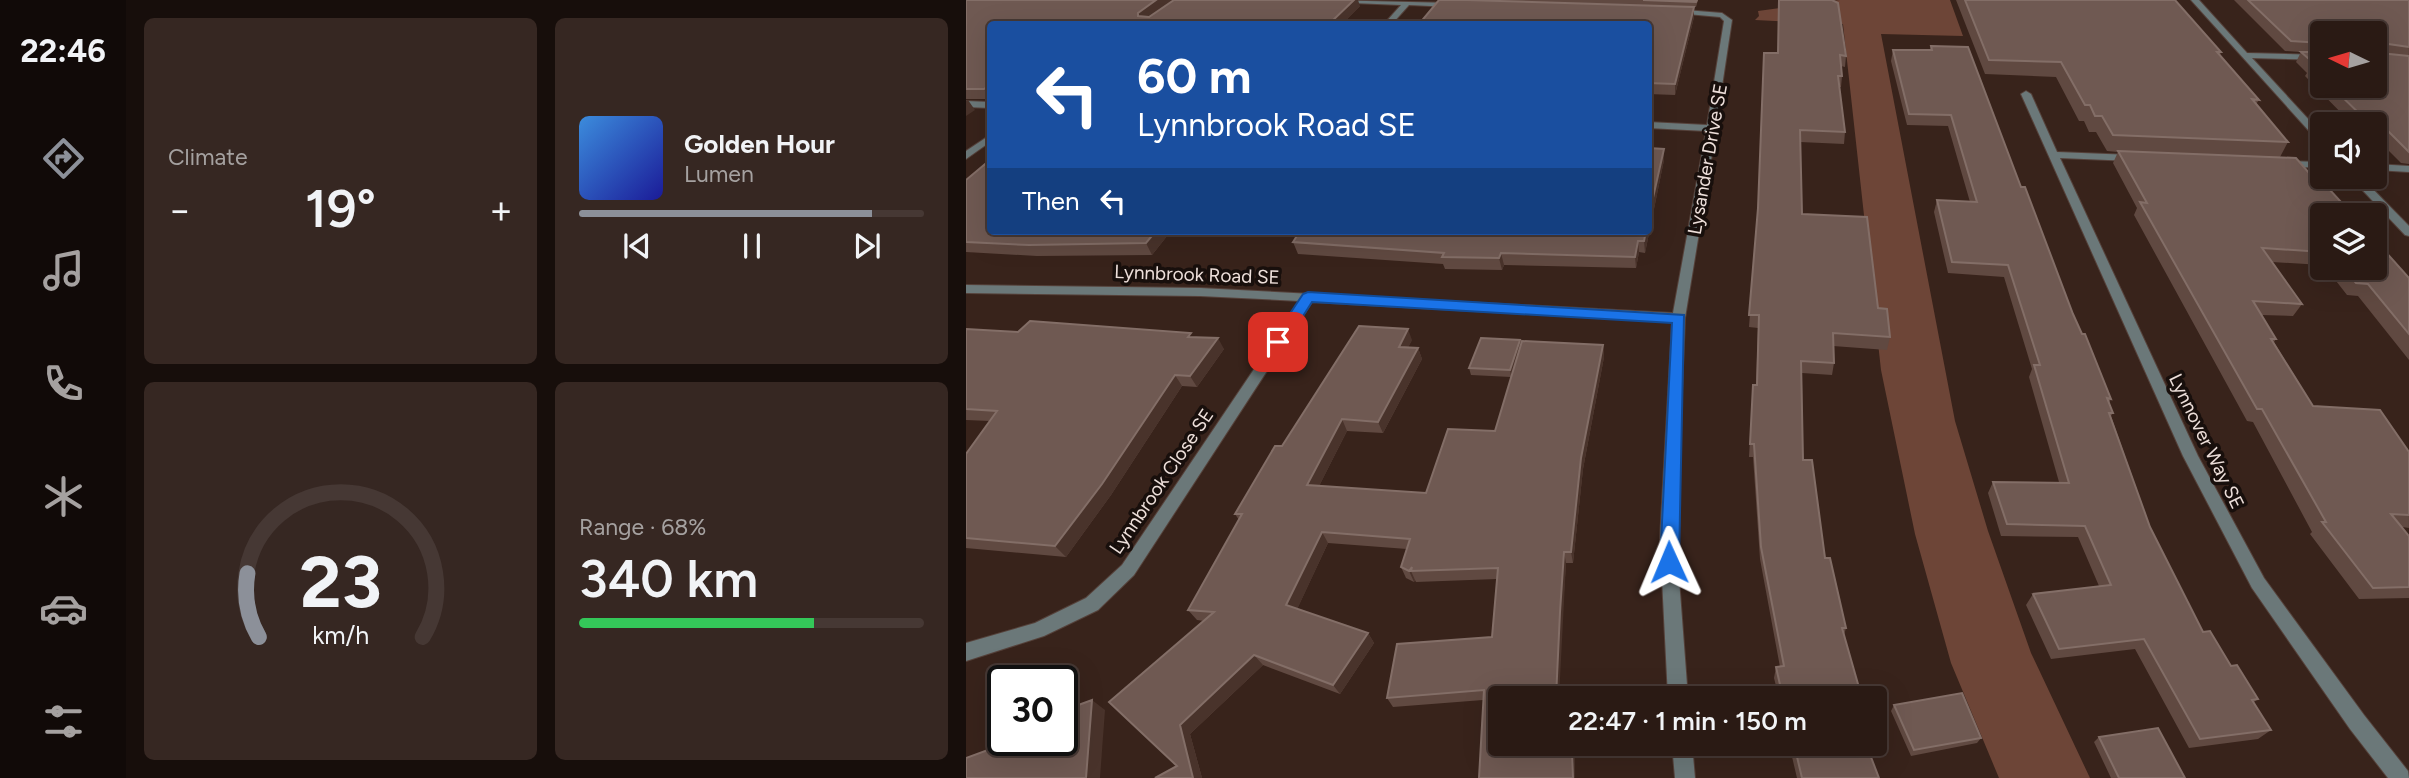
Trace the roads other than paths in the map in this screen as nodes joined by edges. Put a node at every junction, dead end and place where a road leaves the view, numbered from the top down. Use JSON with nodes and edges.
{"nodes":[{"id":1,"x":1328,"y":0,"type":"edge"},
{"id":2,"x":2194,"y":0,"type":"edge"},
{"id":3,"x":1407,"y":3,"type":"junction"},
{"id":4,"x":1462,"y":5,"type":"edge"},
{"id":5,"x":1669,"y":11,"type":"edge"},
{"id":6,"x":1391,"y":21,"type":"edge"},
{"id":7,"x":2246,"y":55,"type":"junction"},
{"id":8,"x":2310,"y":57,"type":"edge"},
{"id":9,"x":2026,"y":94,"type":"dead end"},
{"id":10,"x":966,"y":104,"type":"edge"},
{"id":11,"x":987,"y":105,"type":"edge"},
{"id":12,"x":1652,"y":125,"type":"edge"},
{"id":13,"x":2310,"y":127,"type":"edge"},
{"id":14,"x":1714,"y":128,"type":"junction"},
{"id":15,"x":987,"y":140,"type":"edge"},
{"id":16,"x":2054,"y":155,"type":"junction"},
{"id":17,"x":966,"y":156,"type":"edge"},
{"id":18,"x":2148,"y":159,"type":"edge"},
{"id":19,"x":2269,"y":163,"type":"edge"},
{"id":20,"x":2310,"y":165,"type":"edge"},
{"id":21,"x":2387,"y":168,"type":"edge"},
{"id":22,"x":2409,"y":169,"type":"edge"},
{"id":23,"x":2367,"y":189,"type":"edge"},
{"id":24,"x":2409,"y":233,"type":"edge"},
{"id":25,"x":966,"y":289,"type":"edge"},
{"id":26,"x":1308,"y":297,"type":"junction"},
{"id":27,"x":1679,"y":318,"type":"junction"},
{"id":28,"x":966,"y":652,"type":"edge"},
{"id":29,"x":1677,"y":686,"type":"edge"},
{"id":30,"x":1683,"y":756,"type":"edge"},
{"id":31,"x":1685,"y":778,"type":"edge"},
{"id":32,"x":2401,"y":778,"type":"edge"}],
"edges":[{"from":1,"to":3,"type":"street"},
{"from":2,"to":7,"type":"street"},
{"from":3,"to":4,"type":"street"},
{"from":3,"to":6,"type":"street"},
{"from":5,"to":14,"type":"street","name":"Lysander Drive SE"},
{"from":7,"to":8,"type":"street"},
{"from":7,"to":13,"type":"street"},
{"from":9,"to":16,"type":"street","name":"Lynnover Way SE"},
{"from":10,"to":11,"type":"street"},
{"from":12,"to":14,"type":"street"},
{"from":14,"to":27,"type":"street","name":"Lysander Drive SE"},
{"from":15,"to":17,"type":"street"},
{"from":16,"to":18,"type":"street"},
{"from":16,"to":32,"type":"street","name":"Lynnover Way SE"},
{"from":19,"to":20,"type":"street"},
{"from":21,"to":22,"type":"street"},
{"from":23,"to":24,"type":"street"},
{"from":25,"to":26,"type":"street","name":"Lynnbrook Road SE"},
{"from":26,"to":27,"type":"street","name":"Lynnbrook Road SE"},
{"from":26,"to":28,"type":"street","name":"Lynnbrook Close SE"},
{"from":27,"to":29,"type":"street","name":"Lysander Drive SE"},
{"from":30,"to":31,"type":"street"}]}
